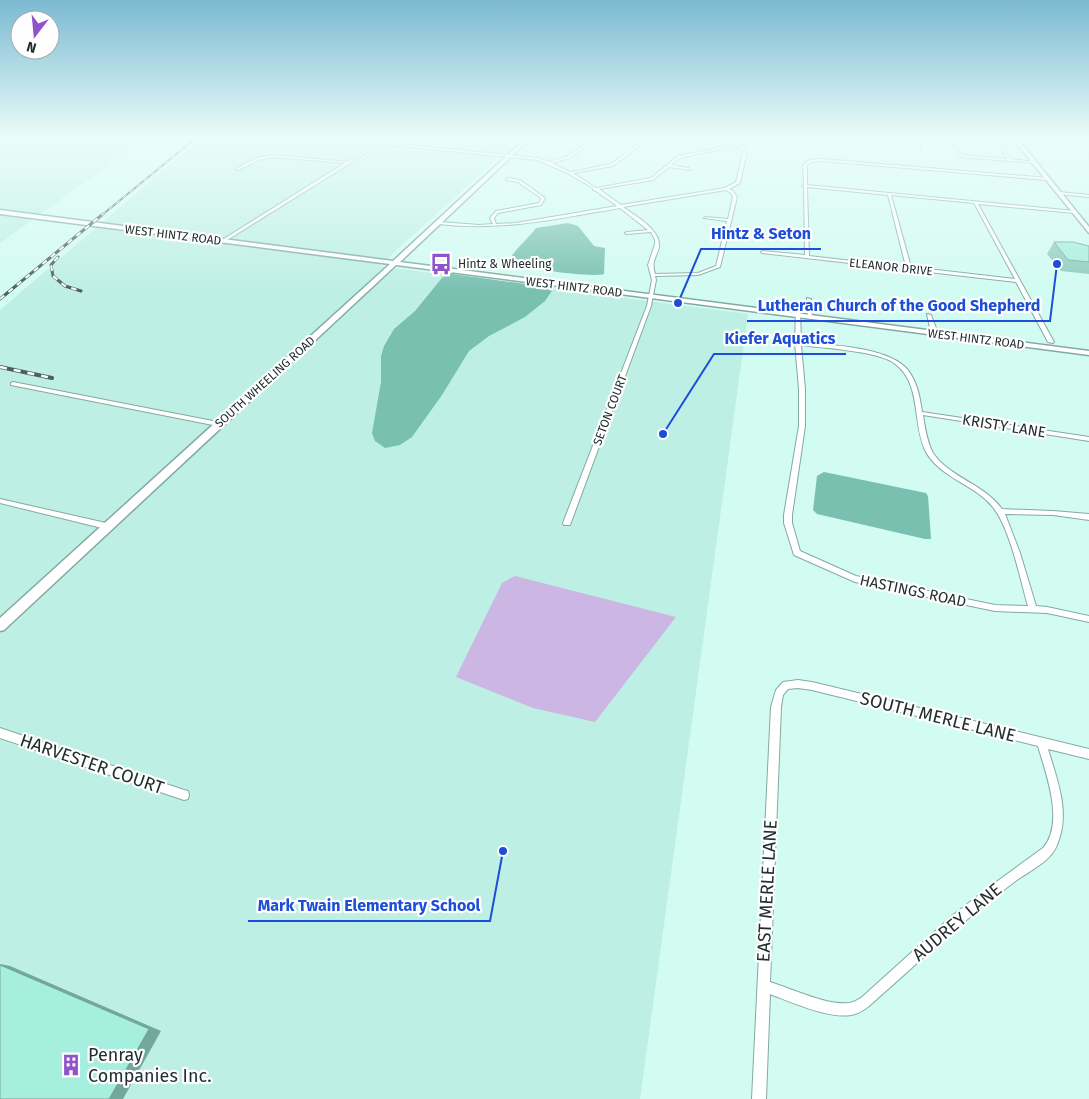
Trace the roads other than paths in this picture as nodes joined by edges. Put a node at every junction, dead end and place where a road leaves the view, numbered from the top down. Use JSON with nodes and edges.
{"nodes":[{"id":1,"x":307,"y":189,"type":"edge"},
{"id":2,"x":476,"y":189,"type":"edge"},
{"id":3,"x":531,"y":189,"type":"edge"},
{"id":4,"x":594,"y":189,"type":"edge"},
{"id":5,"x":724,"y":189,"type":"edge"},
{"id":6,"x":726,"y":189,"type":"edge"},
{"id":7,"x":804,"y":189,"type":"edge"},
{"id":8,"x":839,"y":189,"type":"edge"},
{"id":9,"x":1056,"y":189,"type":"edge"},
{"id":10,"x":1059,"y":193,"type":"junction"},
{"id":11,"x":889,"y":194,"type":"junction"},
{"id":12,"x":1089,"y":196,"type":"edge"},
{"id":13,"x":976,"y":203,"type":"junction"},
{"id":14,"x":620,"y":207,"type":"junction"},
{"id":15,"x":0,"y":208,"type":"edge"},
{"id":16,"x":0,"y":212,"type":"edge"},
{"id":17,"x":1074,"y":212,"type":"junction"},
{"id":18,"x":706,"y":218,"type":"dead end"},
{"id":19,"x":729,"y":220,"type":"junction"},
{"id":20,"x":440,"y":223,"type":"junction"},
{"id":21,"x":495,"y":225,"type":"junction"},
{"id":22,"x":652,"y":231,"type":"junction"},
{"id":23,"x":1089,"y":231,"type":"edge"},
{"id":24,"x":628,"y":233,"type":"dead end"},
{"id":25,"x":226,"y":239,"type":"junction"},
{"id":26,"x":763,"y":252,"type":"dead end"},
{"id":27,"x":807,"y":257,"type":"junction"},
{"id":28,"x":397,"y":262,"type":"junction"},
{"id":29,"x":909,"y":269,"type":"junction"},
{"id":30,"x":654,"y":276,"type":"junction"},
{"id":31,"x":1018,"y":281,"type":"junction"},
{"id":32,"x":652,"y":295,"type":"junction"},
{"id":33,"x":809,"y":299,"type":"dead end"},
{"id":34,"x":799,"y":314,"type":"junction"},
{"id":35,"x":810,"y":315,"type":"junction"},
{"id":36,"x":929,"y":315,"type":"dead end"},
{"id":37,"x":933,"y":328,"type":"junction"},
{"id":38,"x":1051,"y":342,"type":"junction"},
{"id":39,"x":798,"y":343,"type":"junction"},
{"id":40,"x":1089,"y":347,"type":"edge"},
{"id":41,"x":1089,"y":353,"type":"edge"},
{"id":42,"x":13,"y":384,"type":"dead end"},
{"id":43,"x":919,"y":413,"type":"junction"},
{"id":44,"x":218,"y":424,"type":"junction"},
{"id":45,"x":1089,"y":439,"type":"edge"},
{"id":46,"x":0,"y":502,"type":"edge"},
{"id":47,"x":1001,"y":511,"type":"junction"},
{"id":48,"x":1089,"y":517,"type":"edge"},
{"id":49,"x":567,"y":523,"type":"dead end"},
{"id":50,"x":106,"y":526,"type":"junction"},
{"id":51,"x":1033,"y":609,"type":"junction"},
{"id":52,"x":1089,"y":619,"type":"edge"},
{"id":53,"x":0,"y":626,"type":"edge"},
{"id":54,"x":786,"y":685,"type":"joint"},
{"id":55,"x":0,"y":733,"type":"edge"},
{"id":56,"x":1042,"y":743,"type":"junction"},
{"id":57,"x":1089,"y":754,"type":"edge"},
{"id":58,"x":184,"y":795,"type":"dead end"},
{"id":59,"x":763,"y":986,"type":"junction"},
{"id":60,"x":759,"y":1099,"type":"edge"}],
"edges":[{"from":1,"to":25,"type":"street"},
{"from":2,"to":20,"type":"main road","name":"SOUTH WHEELING ROAD"},
{"from":3,"to":21,"type":"street"},
{"from":4,"to":14,"type":"street"},
{"from":5,"to":14,"type":"street"},
{"from":6,"to":19,"type":"street"},
{"from":7,"to":27,"type":"street"},
{"from":8,"to":11,"type":"street"},
{"from":9,"to":10,"type":"main road"},
{"from":10,"to":12,"type":"street"},
{"from":10,"to":17,"type":"main road"},
{"from":11,"to":13,"type":"street"},
{"from":11,"to":29,"type":"street"},
{"from":13,"to":17,"type":"street"},
{"from":13,"to":31,"type":"street"},
{"from":14,"to":21,"type":"street"},
{"from":14,"to":22,"type":"street"},
{"from":15,"to":25,"type":"main road","name":"WEST HINTZ ROAD"},
{"from":16,"to":25,"type":"main road","name":"WEST HINTZ ROAD"},
{"from":17,"to":23,"type":"main road"},
{"from":18,"to":19,"type":"street"},
{"from":19,"to":30,"type":"street"},
{"from":20,"to":21,"type":"street"},
{"from":20,"to":28,"type":"main road","name":"SOUTH WHEELING ROAD"},
{"from":22,"to":24,"type":"street"},
{"from":22,"to":30,"type":"street","name":"SETON COURT"},
{"from":25,"to":28,"type":"main road","name":"WEST HINTZ ROAD"},
{"from":26,"to":27,"type":"street","name":"ELEANOR DRIVE"},
{"from":27,"to":29,"type":"street","name":"ELEANOR DRIVE"},
{"from":28,"to":32,"type":"main road","name":"WEST HINTZ ROAD"},
{"from":28,"to":44,"type":"main road","name":"SOUTH WHEELING ROAD"},
{"from":29,"to":31,"type":"street","name":"ELEANOR DRIVE"},
{"from":30,"to":32,"type":"street","name":"SETON COURT"},
{"from":31,"to":38,"type":"street"},
{"from":32,"to":34,"type":"main road","name":"WEST HINTZ ROAD"},
{"from":32,"to":49,"type":"street","name":"SETON COURT"},
{"from":33,"to":35,"type":"street"},
{"from":34,"to":35,"type":"main road","name":"WEST HINTZ ROAD"},
{"from":34,"to":39,"type":"street"},
{"from":35,"to":37,"type":"main road","name":"WEST HINTZ ROAD"},
{"from":35,"to":41,"type":"main road","name":"WEST HINTZ ROAD"},
{"from":36,"to":37,"type":"street"},
{"from":37,"to":38,"type":"main road","name":"WEST HINTZ ROAD"},
{"from":38,"to":40,"type":"main road","name":"WEST HINTZ ROAD"},
{"from":39,"to":43,"type":"street"},
{"from":39,"to":51,"type":"street","name":"HASTINGS ROAD"},
{"from":42,"to":44,"type":"street"},
{"from":43,"to":45,"type":"street","name":"KRISTY LANE"},
{"from":43,"to":47,"type":"street"},
{"from":44,"to":50,"type":"main road","name":"SOUTH WHEELING ROAD"},
{"from":46,"to":50,"type":"street"},
{"from":47,"to":48,"type":"street"},
{"from":47,"to":51,"type":"street"},
{"from":50,"to":53,"type":"main road","name":"SOUTH WHEELING ROAD"},
{"from":51,"to":52,"type":"street","name":"HASTINGS ROAD"},
{"from":54,"to":56,"type":"street","name":"SOUTH MERLE LANE"},
{"from":54,"to":59,"type":"street","name":"EAST MERLE LANE"},
{"from":55,"to":58,"type":"street","name":"HARVESTER COURT"},
{"from":56,"to":57,"type":"street","name":"SOUTH MERLE LANE"},
{"from":56,"to":59,"type":"street","name":"AUDREY LANE"},
{"from":59,"to":60,"type":"street","name":"EAST MERLE LANE"}]}
